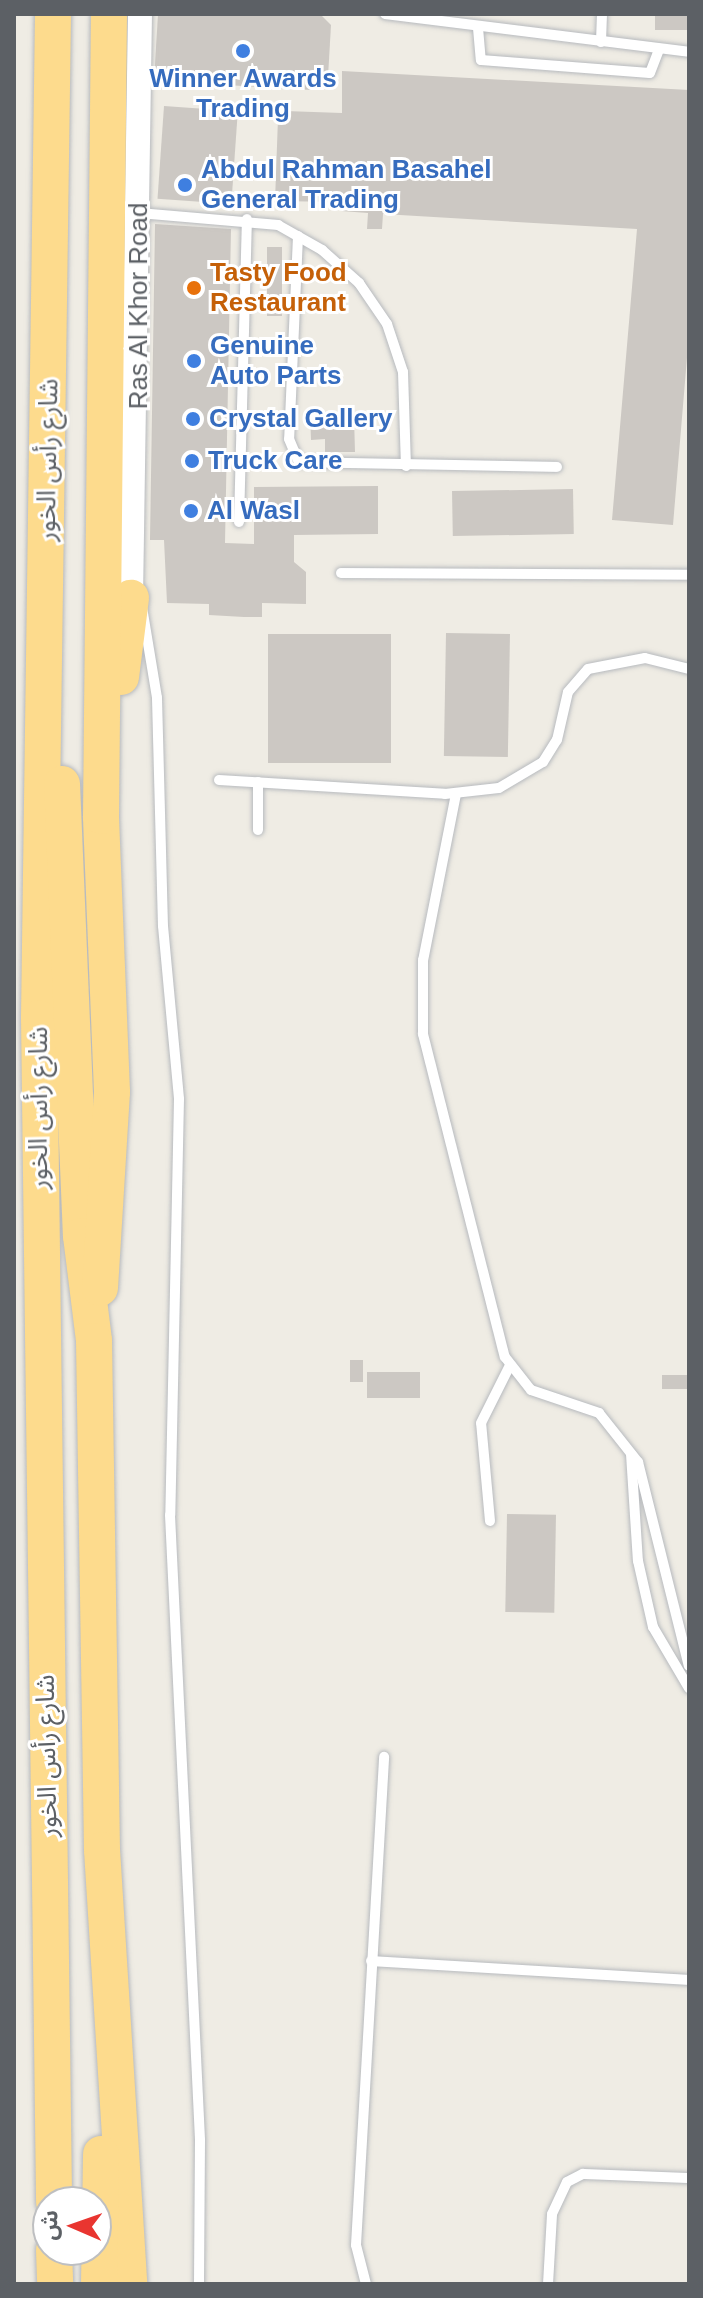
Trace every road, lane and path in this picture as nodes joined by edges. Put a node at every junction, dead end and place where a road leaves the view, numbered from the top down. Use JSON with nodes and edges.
{"nodes":[{"id":1,"x":53,"y":14,"type":"edge"},
{"id":2,"x":109,"y":14,"type":"edge"},
{"id":3,"x":140,"y":14,"type":"edge"},
{"id":4,"x":385,"y":14,"type":"edge"},
{"id":5,"x":602,"y":14,"type":"edge"},
{"id":6,"x":460,"y":20,"type":"edge"},
{"id":7,"x":478,"y":28,"type":"junction"},
{"id":8,"x":601,"y":42,"type":"junction"},
{"id":9,"x":659,"y":49,"type":"junction"},
{"id":10,"x":689,"y":52,"type":"edge"},
{"id":11,"x":139,"y":213,"type":"junction"},
{"id":12,"x":247,"y":219,"type":"junction"},
{"id":13,"x":298,"y":236,"type":"junction"},
{"id":14,"x":406,"y":466,"type":"junction"},
{"id":15,"x":557,"y":467,"type":"dead end"},
{"id":16,"x":239,"y":522,"type":"dead end"},
{"id":17,"x":341,"y":573,"type":"dead end"},
{"id":18,"x":689,"y":575,"type":"edge"},
{"id":19,"x":131,"y":598,"type":"junction"},
{"id":20,"x":46,"y":628,"type":"junction"},
{"id":21,"x":689,"y":669,"type":"edge"},
{"id":22,"x":219,"y":780,"type":"dead end"},
{"id":23,"x":258,"y":782,"type":"junction"},
{"id":24,"x":456,"y":794,"type":"junction"},
{"id":25,"x":258,"y":830,"type":"dead end"},
{"id":26,"x":104,"y":898,"type":"junction"},
{"id":27,"x":94,"y":1341,"type":"junction"},
{"id":28,"x":509,"y":1367,"type":"junction"},
{"id":29,"x":631,"y":1452,"type":"junction"},
{"id":30,"x":490,"y":1521,"type":"dead end"},
{"id":31,"x":689,"y":1666,"type":"edge"},
{"id":32,"x":689,"y":1688,"type":"edge"},
{"id":33,"x":384,"y":1757,"type":"dead end"},
{"id":34,"x":102,"y":1850,"type":"junction"},
{"id":35,"x":371,"y":1961,"type":"junction"},
{"id":36,"x":689,"y":1980,"type":"edge"},
{"id":37,"x":689,"y":2178,"type":"edge"},
{"id":38,"x":54,"y":2186,"type":"edge"},
{"id":39,"x":99,"y":2284,"type":"edge"},
{"id":40,"x":129,"y":2284,"type":"edge"},
{"id":41,"x":199,"y":2284,"type":"edge"},
{"id":42,"x":366,"y":2284,"type":"edge"},
{"id":43,"x":548,"y":2284,"type":"edge"}],
"edges":[{"from":1,"to":20,"type":"highway","name":"شارع رأس الخور"},
{"from":2,"to":26,"type":"highway"},
{"from":3,"to":11,"type":"street","name":"Ras Al Khor Road"},
{"from":4,"to":6,"type":"lane"},
{"from":5,"to":8,"type":"lane"},
{"from":6,"to":7,"type":"lane"},
{"from":7,"to":8,"type":"lane"},
{"from":7,"to":9,"type":"lane"},
{"from":8,"to":9,"type":"lane"},
{"from":9,"to":10,"type":"lane"},
{"from":11,"to":12,"type":"lane"},
{"from":11,"to":19,"type":"street","name":"Ras Al Khor Road"},
{"from":12,"to":13,"type":"lane"},
{"from":12,"to":16,"type":"lane"},
{"from":13,"to":14,"type":"lane"},
{"from":13,"to":14,"type":"lane"},
{"from":14,"to":15,"type":"lane"},
{"from":17,"to":18,"type":"lane"},
{"from":19,"to":26,"type":"highway"},
{"from":19,"to":41,"type":"lane"},
{"from":20,"to":27,"type":"highway"},
{"from":20,"to":38,"type":"highway","name":"شارع رأس الخور"},
{"from":21,"to":24,"type":"lane"},
{"from":22,"to":23,"type":"lane"},
{"from":23,"to":24,"type":"lane"},
{"from":23,"to":25,"type":"lane"},
{"from":24,"to":28,"type":"lane"},
{"from":26,"to":27,"type":"highway"},
{"from":27,"to":34,"type":"highway"},
{"from":28,"to":29,"type":"lane"},
{"from":28,"to":30,"type":"lane"},
{"from":29,"to":31,"type":"lane"},
{"from":29,"to":32,"type":"lane"},
{"from":33,"to":35,"type":"lane"},
{"from":34,"to":39,"type":"highway"},
{"from":34,"to":40,"type":"highway"},
{"from":35,"to":36,"type":"lane"},
{"from":35,"to":42,"type":"lane"},
{"from":37,"to":43,"type":"lane"}]}
